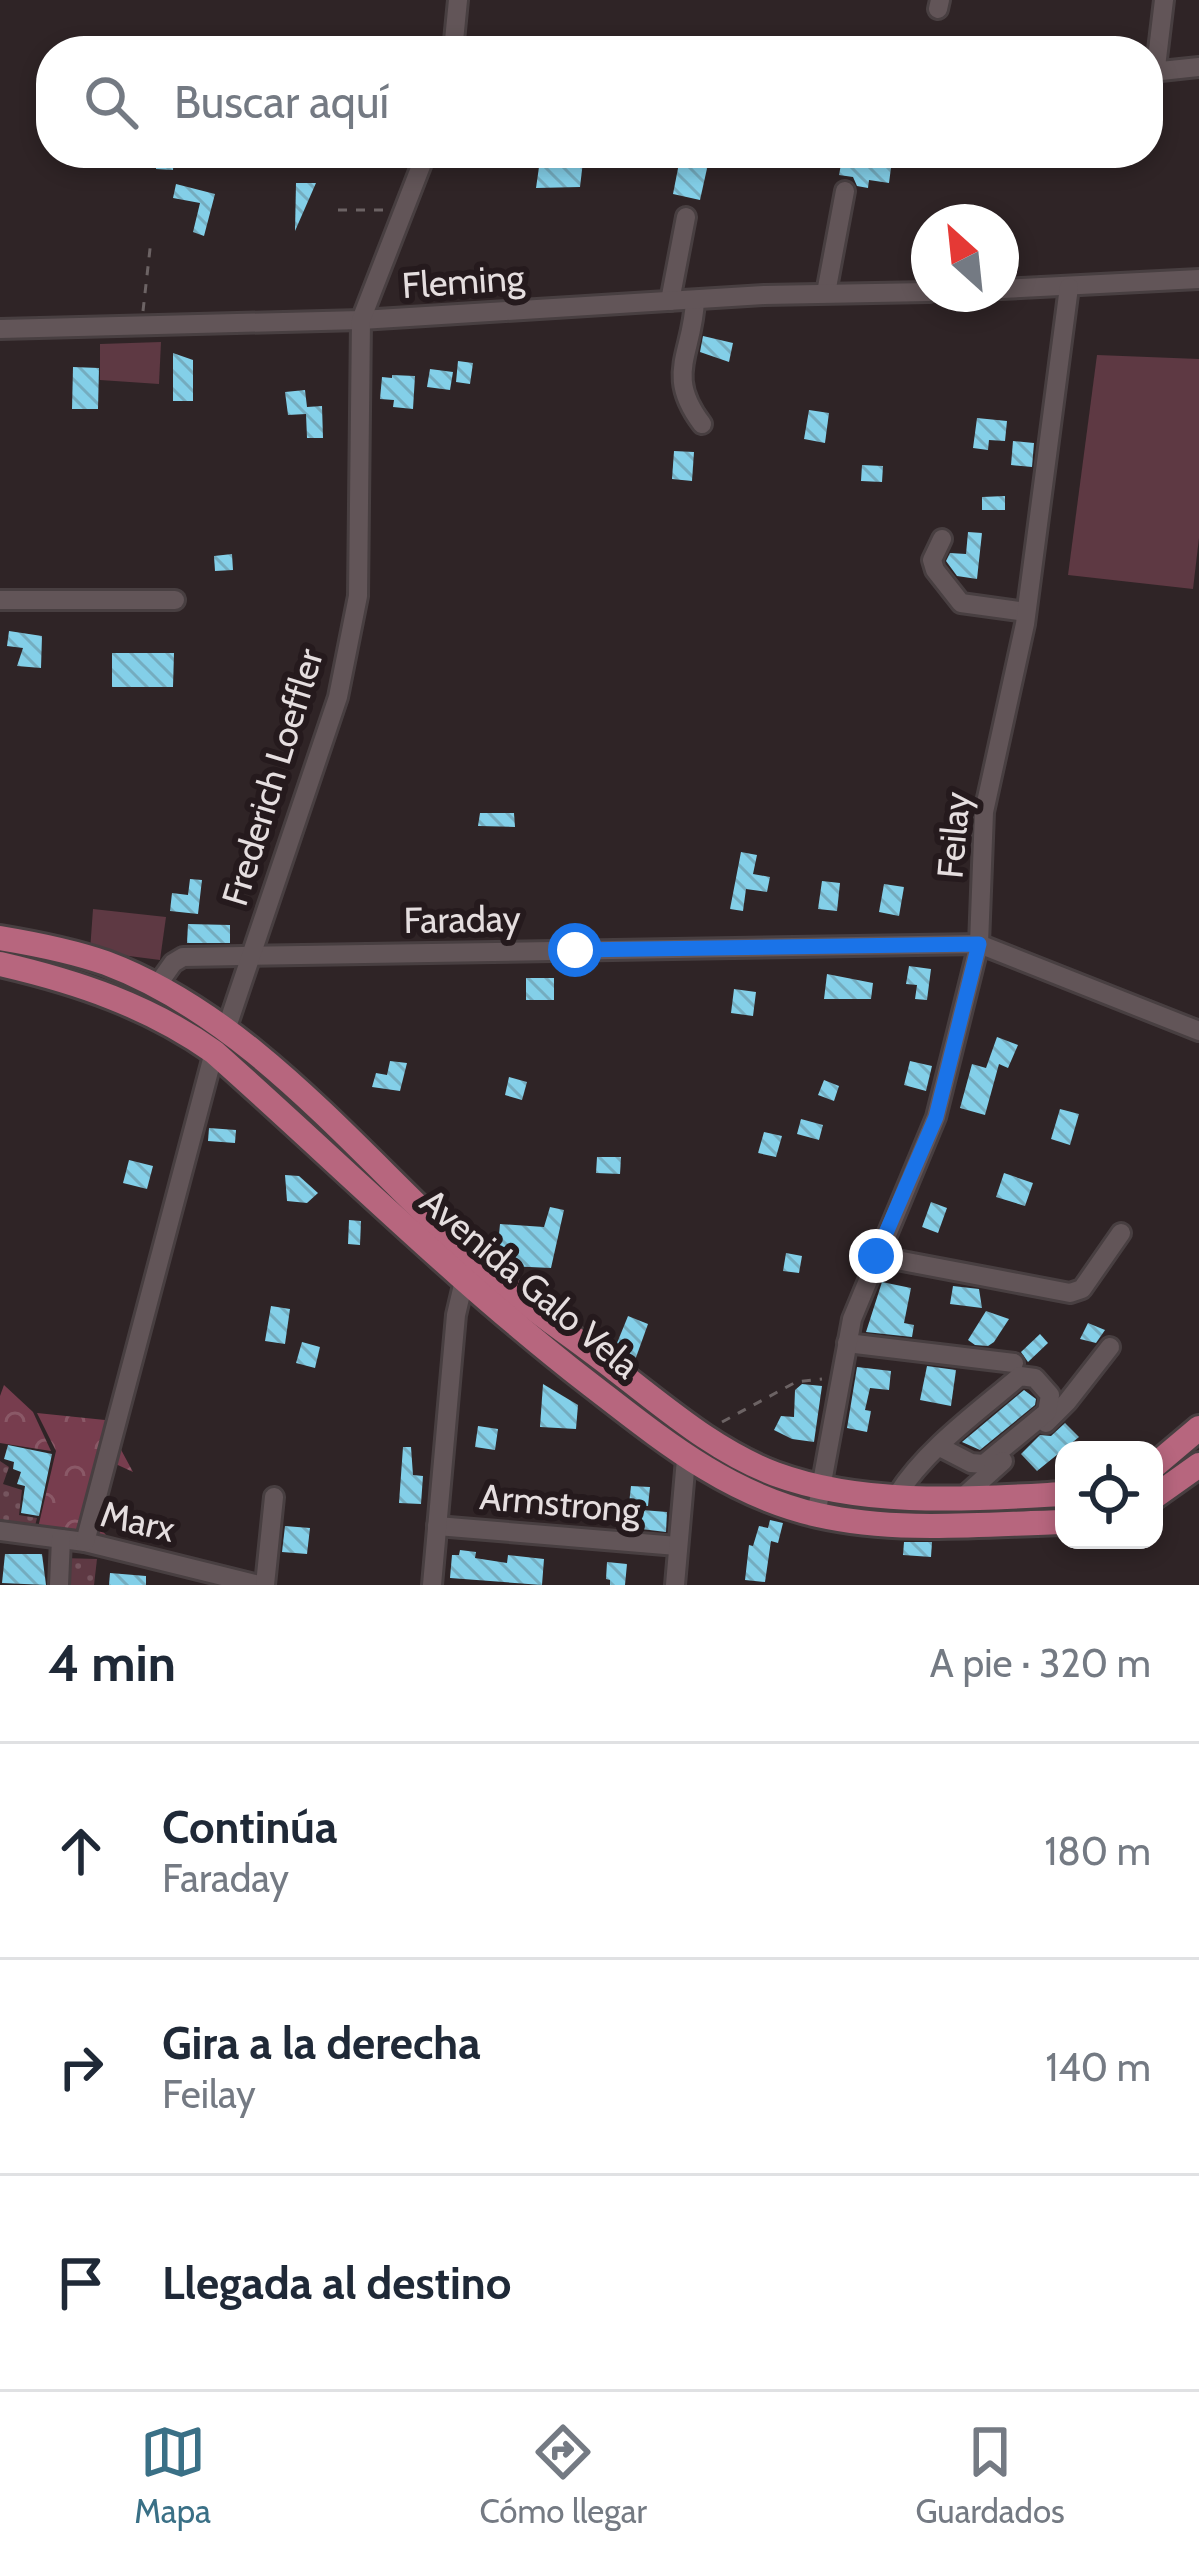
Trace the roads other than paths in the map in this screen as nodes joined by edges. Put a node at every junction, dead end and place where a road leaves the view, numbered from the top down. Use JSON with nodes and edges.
{"nodes":[{"id":1,"x":458,"y":0,"type":"edge"},
{"id":2,"x":1164,"y":0,"type":"edge"},
{"id":3,"x":454,"y":36,"type":"edge"},
{"id":4,"x":1160,"y":36,"type":"edge"},
{"id":5,"x":1199,"y":67,"type":"edge"},
{"id":6,"x":1163,"y":71,"type":"edge"},
{"id":7,"x":421,"y":168,"type":"edge"},
{"id":8,"x":845,"y":191,"type":"dead end"},
{"id":9,"x":686,"y":217,"type":"dead end"},
{"id":10,"x":1199,"y":279,"type":"edge"},
{"id":11,"x":1070,"y":287,"type":"junction"},
{"id":12,"x":1019,"y":288,"type":"edge"},
{"id":13,"x":911,"y":292,"type":"edge"},
{"id":14,"x":826,"y":293,"type":"junction"},
{"id":15,"x":695,"y":300,"type":"junction"},
{"id":16,"x":670,"y":301,"type":"junction"},
{"id":17,"x":361,"y":320,"type":"junction"},
{"id":18,"x":0,"y":329,"type":"edge"},
{"id":19,"x":703,"y":424,"type":"dead end"},
{"id":20,"x":942,"y":539,"type":"dead end"},
{"id":21,"x":0,"y":600,"type":"edge"},
{"id":22,"x":176,"y":600,"type":"dead end"},
{"id":23,"x":1027,"y":613,"type":"junction"},
{"id":24,"x":0,"y":938,"type":"edge"},
{"id":25,"x":979,"y":944,"type":"junction"},
{"id":26,"x":250,"y":956,"type":"junction"},
{"id":27,"x":0,"y":964,"type":"edge"},
{"id":28,"x":156,"y":987,"type":"junction"},
{"id":29,"x":1199,"y":1031,"type":"edge"},
{"id":30,"x":220,"y":1042,"type":"junction"},
{"id":31,"x":1121,"y":1232,"type":"dead end"},
{"id":32,"x":471,"y":1255,"type":"junction"},
{"id":33,"x":876,"y":1256,"type":"junction"},
{"id":34,"x":463,"y":1280,"type":"junction"},
{"id":35,"x":847,"y":1343,"type":"junction"},
{"id":36,"x":1110,"y":1346,"type":"dead end"},
{"id":37,"x":1014,"y":1363,"type":"dead end"},
{"id":38,"x":1199,"y":1428,"type":"edge"},
{"id":39,"x":940,"y":1447,"type":"junction"},
{"id":40,"x":1163,"y":1458,"type":"edge"},
{"id":41,"x":686,"y":1459,"type":"junction"},
{"id":42,"x":1199,"y":1465,"type":"edge"},
{"id":43,"x":821,"y":1487,"type":"junction"},
{"id":44,"x":1163,"y":1491,"type":"edge"},
{"id":45,"x":1055,"y":1494,"type":"edge"},
{"id":46,"x":897,"y":1496,"type":"junction"},
{"id":47,"x":274,"y":1497,"type":"dead end"},
{"id":48,"x":962,"y":1498,"type":"junction"},
{"id":49,"x":816,"y":1515,"type":"junction"},
{"id":50,"x":1055,"y":1522,"type":"edge"},
{"id":51,"x":437,"y":1526,"type":"junction"},
{"id":52,"x":0,"y":1531,"type":"edge"},
{"id":53,"x":61,"y":1539,"type":"junction"},
{"id":54,"x":85,"y":1542,"type":"junction"},
{"id":55,"x":677,"y":1546,"type":"junction"},
{"id":56,"x":59,"y":1585,"type":"edge"},
{"id":57,"x":262,"y":1585,"type":"edge"},
{"id":58,"x":432,"y":1585,"type":"edge"},
{"id":59,"x":675,"y":1585,"type":"edge"}],
"edges":[{"from":1,"to":3,"type":"street"},
{"from":2,"to":4,"type":"street"},
{"from":5,"to":6,"type":"street"},
{"from":7,"to":17,"type":"street"},
{"from":8,"to":14,"type":"street"},
{"from":9,"to":16,"type":"street"},
{"from":10,"to":11,"type":"street"},
{"from":11,"to":12,"type":"street"},
{"from":11,"to":23,"type":"street","name":"Feilay"},
{"from":13,"to":14,"type":"street","name":"Fleming"},
{"from":14,"to":15,"type":"street","name":"Fleming"},
{"from":15,"to":16,"type":"street","name":"Fleming"},
{"from":15,"to":19,"type":"street"},
{"from":16,"to":17,"type":"street","name":"Fleming"},
{"from":17,"to":18,"type":"street","name":"Fleming"},
{"from":17,"to":26,"type":"street","name":"Frederich Loeffler"},
{"from":20,"to":23,"type":"street"},
{"from":21,"to":22,"type":"street"},
{"from":23,"to":25,"type":"street","name":"Feilay"},
{"from":24,"to":28,"type":"main road","name":"Avenida Galo Vela"},
{"from":25,"to":26,"type":"street","name":"Faraday"},
{"from":25,"to":29,"type":"street","name":"Faraday"},
{"from":25,"to":33,"type":"street","name":"Feilay"},
{"from":26,"to":28,"type":"street","name":"Faraday"},
{"from":26,"to":30,"type":"street","name":"Frederich Loeffler"},
{"from":27,"to":30,"type":"main road","name":"Avenida Galo Vela"},
{"from":28,"to":30,"type":"main road","name":"Avenida Galo Vela"},
{"from":30,"to":32,"type":"main road","name":"Avenida Galo Vela"},
{"from":30,"to":34,"type":"main road","name":"Avenida Galo Vela"},
{"from":30,"to":54,"type":"street","name":"Frederich Loeffler"},
{"from":31,"to":33,"type":"street"},
{"from":32,"to":34,"type":"street"},
{"from":32,"to":43,"type":"main road","name":"Avenida Galo Vela"},
{"from":33,"to":35,"type":"street","name":"Feilay"},
{"from":34,"to":41,"type":"main road","name":"Avenida Galo Vela"},
{"from":34,"to":51,"type":"street"},
{"from":35,"to":37,"type":"street"},
{"from":35,"to":43,"type":"street","name":"Feilay"},
{"from":36,"to":48,"type":"street"},
{"from":38,"to":40,"type":"main road"},
{"from":39,"to":39,"type":"street"},
{"from":39,"to":46,"type":"street"},
{"from":41,"to":49,"type":"main road","name":"Avenida Galo Vela"},
{"from":41,"to":55,"type":"street"},
{"from":42,"to":44,"type":"main road"},
{"from":43,"to":46,"type":"main road","name":"Avenida Galo Vela"},
{"from":43,"to":49,"type":"street","name":"Feilay"},
{"from":45,"to":48,"type":"main road","name":"Avenida Galo Vela"},
{"from":46,"to":48,"type":"main road","name":"Avenida Galo Vela"},
{"from":47,"to":57,"type":"street"},
{"from":49,"to":50,"type":"main road","name":"Avenida Galo Vela"},
{"from":51,"to":55,"type":"street","name":"Armstrong"},
{"from":51,"to":58,"type":"street"},
{"from":52,"to":53,"type":"street","name":"Marx"},
{"from":53,"to":54,"type":"street","name":"Marx"},
{"from":53,"to":56,"type":"street"},
{"from":54,"to":57,"type":"street","name":"Marx"},
{"from":55,"to":59,"type":"street"}]}
